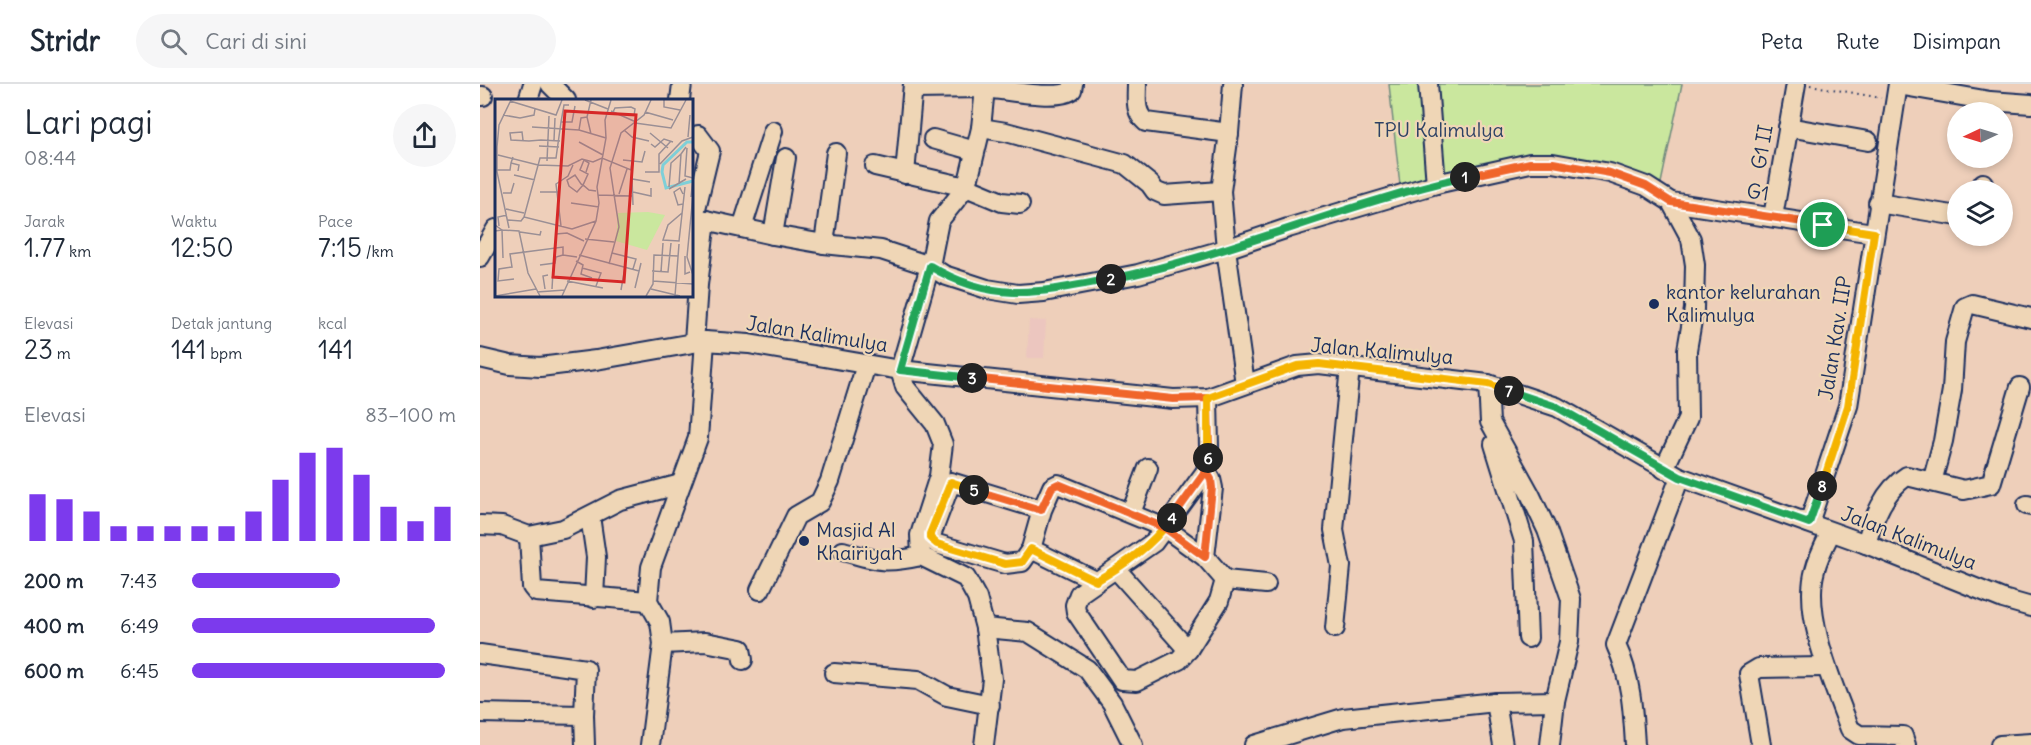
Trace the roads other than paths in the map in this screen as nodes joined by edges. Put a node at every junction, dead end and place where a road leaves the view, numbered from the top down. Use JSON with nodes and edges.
{"nodes":[{"id":1,"x":533,"y":84,"type":"edge"},
{"id":2,"x":550,"y":84,"type":"edge"},
{"id":3,"x":682,"y":84,"type":"edge"},
{"id":4,"x":1073,"y":84,"type":"edge"},
{"id":5,"x":1137,"y":84,"type":"edge"},
{"id":6,"x":1233,"y":84,"type":"edge"},
{"id":7,"x":1428,"y":84,"type":"edge"},
{"id":8,"x":1796,"y":84,"type":"edge"},
{"id":9,"x":913,"y":86,"type":"edge"},
{"id":10,"x":985,"y":88,"type":"junction"},
{"id":11,"x":1897,"y":90,"type":"edge"},
{"id":12,"x":528,"y":99,"type":"edge"},
{"id":13,"x":565,"y":99,"type":"edge"},
{"id":14,"x":680,"y":99,"type":"edge"},
{"id":15,"x":2031,"y":104,"type":"edge"},
{"id":16,"x":1788,"y":127,"type":"junction"},
{"id":17,"x":981,"y":128,"type":"junction"},
{"id":18,"x":772,"y":131,"type":"dead end"},
{"id":19,"x":1229,"y":133,"type":"junction"},
{"id":20,"x":698,"y":135,"type":"dead end"},
{"id":21,"x":933,"y":139,"type":"dead end"},
{"id":22,"x":1868,"y":141,"type":"dead end"},
{"id":23,"x":975,"y":151,"type":"junction"},
{"id":24,"x":836,"y":153,"type":"dead end"},
{"id":25,"x":786,"y":158,"type":"dead end"},
{"id":26,"x":875,"y":166,"type":"dead end"},
{"id":27,"x":905,"y":174,"type":"junction"},
{"id":28,"x":1436,"y":184,"type":"junction"},
{"id":29,"x":966,"y":187,"type":"junction"},
{"id":30,"x":1221,"y":191,"type":"junction"},
{"id":31,"x":1671,"y":202,"type":"junction"},
{"id":32,"x":1878,"y":203,"type":"junction"},
{"id":33,"x":1020,"y":204,"type":"dead end"},
{"id":34,"x":1947,"y":214,"type":"edge"},
{"id":35,"x":1773,"y":217,"type":"junction"},
{"id":36,"x":697,"y":218,"type":"edge"},
{"id":37,"x":742,"y":228,"type":"junction"},
{"id":38,"x":495,"y":232,"type":"edge"},
{"id":39,"x":1874,"y":233,"type":"junction"},
{"id":40,"x":773,"y":235,"type":"junction"},
{"id":41,"x":824,"y":244,"type":"junction"},
{"id":42,"x":1226,"y":249,"type":"junction"},
{"id":43,"x":480,"y":257,"type":"edge"},
{"id":44,"x":930,"y":266,"type":"junction"},
{"id":45,"x":2031,"y":318,"type":"edge"},
{"id":46,"x":699,"y":341,"type":"junction"},
{"id":47,"x":480,"y":358,"type":"edge"},
{"id":48,"x":866,"y":365,"type":"junction"},
{"id":49,"x":1350,"y":367,"type":"junction"},
{"id":50,"x":900,"y":370,"type":"junction"},
{"id":51,"x":1245,"y":384,"type":"junction"},
{"id":52,"x":1488,"y":384,"type":"junction"},
{"id":53,"x":2020,"y":387,"type":"dead end"},
{"id":54,"x":1208,"y":398,"type":"junction"},
{"id":55,"x":1490,"y":422,"type":"junction"},
{"id":56,"x":1148,"y":468,"type":"dead end"},
{"id":57,"x":1206,"y":471,"type":"junction"},
{"id":58,"x":1672,"y":473,"type":"junction"},
{"id":59,"x":1932,"y":482,"type":"junction"},
{"id":60,"x":681,"y":484,"type":"junction"},
{"id":61,"x":1041,"y":510,"type":"junction"},
{"id":62,"x":1131,"y":513,"type":"junction"},
{"id":63,"x":590,"y":516,"type":"junction"},
{"id":64,"x":1809,"y":523,"type":"junction"},
{"id":65,"x":480,"y":525,"type":"edge"},
{"id":66,"x":1165,"y":528,"type":"junction"},
{"id":67,"x":1831,"y":532,"type":"junction"},
{"id":68,"x":529,"y":536,"type":"junction"},
{"id":69,"x":1866,"y":544,"type":"junction"},
{"id":70,"x":1031,"y":549,"type":"junction"},
{"id":71,"x":843,"y":551,"type":"dead end"},
{"id":72,"x":921,"y":556,"type":"junction"},
{"id":73,"x":1205,"y":557,"type":"junction"},
{"id":74,"x":1116,"y":569,"type":"junction"},
{"id":75,"x":1225,"y":580,"type":"junction"},
{"id":76,"x":1096,"y":581,"type":"junction"},
{"id":77,"x":1266,"y":584,"type":"dead end"},
{"id":78,"x":760,"y":590,"type":"dead end"},
{"id":79,"x":594,"y":598,"type":"junction"},
{"id":80,"x":648,"y":601,"type":"junction"},
{"id":81,"x":2031,"y":607,"type":"edge"},
{"id":82,"x":985,"y":628,"type":"junction"},
{"id":83,"x":1335,"y":628,"type":"dead end"},
{"id":84,"x":1528,"y":638,"type":"dead end"},
{"id":85,"x":663,"y":644,"type":"junction"},
{"id":86,"x":1188,"y":650,"type":"junction"},
{"id":87,"x":480,"y":654,"type":"edge"},
{"id":88,"x":743,"y":660,"type":"dead end"},
{"id":89,"x":1826,"y":667,"type":"junction"},
{"id":90,"x":834,"y":673,"type":"dead end"},
{"id":91,"x":1555,"y":701,"type":"junction"},
{"id":92,"x":1496,"y":702,"type":"junction"},
{"id":93,"x":990,"y":705,"type":"junction"},
{"id":94,"x":480,"y":713,"type":"edge"},
{"id":95,"x":584,"y":715,"type":"junction"},
{"id":96,"x":2031,"y":743,"type":"edge"},
{"id":97,"x":585,"y":745,"type":"edge"},
{"id":98,"x":650,"y":745,"type":"edge"},
{"id":99,"x":984,"y":745,"type":"edge"},
{"id":100,"x":1133,"y":745,"type":"edge"},
{"id":101,"x":1254,"y":745,"type":"edge"},
{"id":102,"x":1503,"y":745,"type":"edge"},
{"id":103,"x":1550,"y":745,"type":"edge"},
{"id":104,"x":1635,"y":745,"type":"edge"},
{"id":105,"x":1761,"y":745,"type":"edge"},
{"id":106,"x":1906,"y":745,"type":"edge"},
{"id":107,"x":2000,"y":745,"type":"edge"}],
"edges":[{"from":1,"to":12,"type":"street"},
{"from":2,"to":13,"type":"street"},
{"from":3,"to":14,"type":"street"},
{"from":4,"to":10,"type":"street"},
{"from":5,"to":19,"type":"street"},
{"from":6,"to":19,"type":"street"},
{"from":7,"to":28,"type":"street"},
{"from":8,"to":16,"type":"street","name":"G1 II"},
{"from":9,"to":10,"type":"street"},
{"from":9,"to":27,"type":"street"},
{"from":10,"to":17,"type":"street"},
{"from":11,"to":15,"type":"street"},
{"from":11,"to":32,"type":"street","name":"Jalan Kav. IIP"},
{"from":16,"to":22,"type":"street"},
{"from":16,"to":35,"type":"street","name":"G1 II"},
{"from":17,"to":23,"type":"street"},
{"from":17,"to":30,"type":"street"},
{"from":18,"to":37,"type":"street"},
{"from":19,"to":30,"type":"street"},
{"from":20,"to":36,"type":"street"},
{"from":21,"to":23,"type":"street"},
{"from":23,"to":29,"type":"street"},
{"from":24,"to":41,"type":"street"},
{"from":25,"to":40,"type":"street"},
{"from":26,"to":27,"type":"street"},
{"from":27,"to":29,"type":"street"},
{"from":28,"to":31,"type":"street"},
{"from":28,"to":42,"type":"street"},
{"from":29,"to":33,"type":"street"},
{"from":29,"to":44,"type":"street"},
{"from":30,"to":42,"type":"street"},
{"from":31,"to":35,"type":"street","name":"G1"},
{"from":31,"to":58,"type":"street"},
{"from":32,"to":34,"type":"street"},
{"from":32,"to":39,"type":"street","name":"Jalan Kav. IIP"},
{"from":35,"to":39,"type":"street","name":"G1"},
{"from":36,"to":37,"type":"street"},
{"from":36,"to":46,"type":"street"},
{"from":37,"to":40,"type":"street"},
{"from":38,"to":43,"type":"street"},
{"from":39,"to":64,"type":"street","name":"Jalan Kav. IIP"},
{"from":40,"to":41,"type":"street"},
{"from":41,"to":44,"type":"street"},
{"from":42,"to":44,"type":"street"},
{"from":42,"to":51,"type":"street"},
{"from":44,"to":50,"type":"street"},
{"from":45,"to":59,"type":"street"},
{"from":46,"to":47,"type":"street","name":"Jalan Kalimulya"},
{"from":46,"to":48,"type":"street","name":"Jalan Kalimulya"},
{"from":46,"to":60,"type":"street"},
{"from":48,"to":50,"type":"street","name":"Jalan Kalimulya"},
{"from":48,"to":78,"type":"street"},
{"from":49,"to":51,"type":"street","name":"Jalan Kalimulya"},
{"from":49,"to":52,"type":"street","name":"Jalan Kalimulya"},
{"from":49,"to":83,"type":"street"},
{"from":50,"to":54,"type":"street","name":"Jalan Kalimulya"},
{"from":50,"to":72,"type":"street"},
{"from":51,"to":54,"type":"street","name":"Jalan Kalimulya"},
{"from":52,"to":55,"type":"street"},
{"from":52,"to":58,"type":"street","name":"Jalan Kalimulya"},
{"from":53,"to":59,"type":"street"},
{"from":54,"to":57,"type":"street"},
{"from":55,"to":84,"type":"street"},
{"from":55,"to":91,"type":"street"},
{"from":56,"to":62,"type":"street"},
{"from":57,"to":66,"type":"street"},
{"from":57,"to":73,"type":"street"},
{"from":58,"to":64,"type":"street","name":"Jalan Kalimulya"},
{"from":58,"to":104,"type":"street"},
{"from":59,"to":69,"type":"street"},
{"from":60,"to":63,"type":"street"},
{"from":60,"to":80,"type":"street"},
{"from":61,"to":62,"type":"street"},
{"from":61,"to":70,"type":"street"},
{"from":61,"to":70,"type":"street"},
{"from":62,"to":66,"type":"street"},
{"from":63,"to":68,"type":"street"},
{"from":63,"to":79,"type":"street"},
{"from":64,"to":67,"type":"street","name":"Jalan Kalimulya"},
{"from":65,"to":68,"type":"street"},
{"from":66,"to":73,"type":"street"},
{"from":66,"to":74,"type":"street"},
{"from":67,"to":69,"type":"street","name":"Jalan Kalimulya"},
{"from":67,"to":89,"type":"street"},
{"from":68,"to":79,"type":"street"},
{"from":69,"to":81,"type":"street","name":"Jalan Kalimulya"},
{"from":70,"to":76,"type":"street"},
{"from":71,"to":72,"type":"street"},
{"from":72,"to":82,"type":"street"},
{"from":73,"to":75,"type":"street"},
{"from":74,"to":76,"type":"street"},
{"from":74,"to":86,"type":"street"},
{"from":75,"to":77,"type":"street"},
{"from":75,"to":86,"type":"street"},
{"from":76,"to":86,"type":"street"},
{"from":79,"to":80,"type":"street"},
{"from":80,"to":85,"type":"street"},
{"from":82,"to":93,"type":"street"},
{"from":82,"to":100,"type":"street"},
{"from":85,"to":88,"type":"street"},
{"from":85,"to":98,"type":"street"},
{"from":87,"to":95,"type":"street"},
{"from":89,"to":105,"type":"street"},
{"from":89,"to":106,"type":"street"},
{"from":90,"to":93,"type":"street"},
{"from":91,"to":92,"type":"street"},
{"from":91,"to":103,"type":"street"},
{"from":92,"to":101,"type":"street"},
{"from":92,"to":102,"type":"street"},
{"from":93,"to":99,"type":"street"},
{"from":94,"to":95,"type":"street"},
{"from":95,"to":97,"type":"street"},
{"from":96,"to":107,"type":"street"}]}
